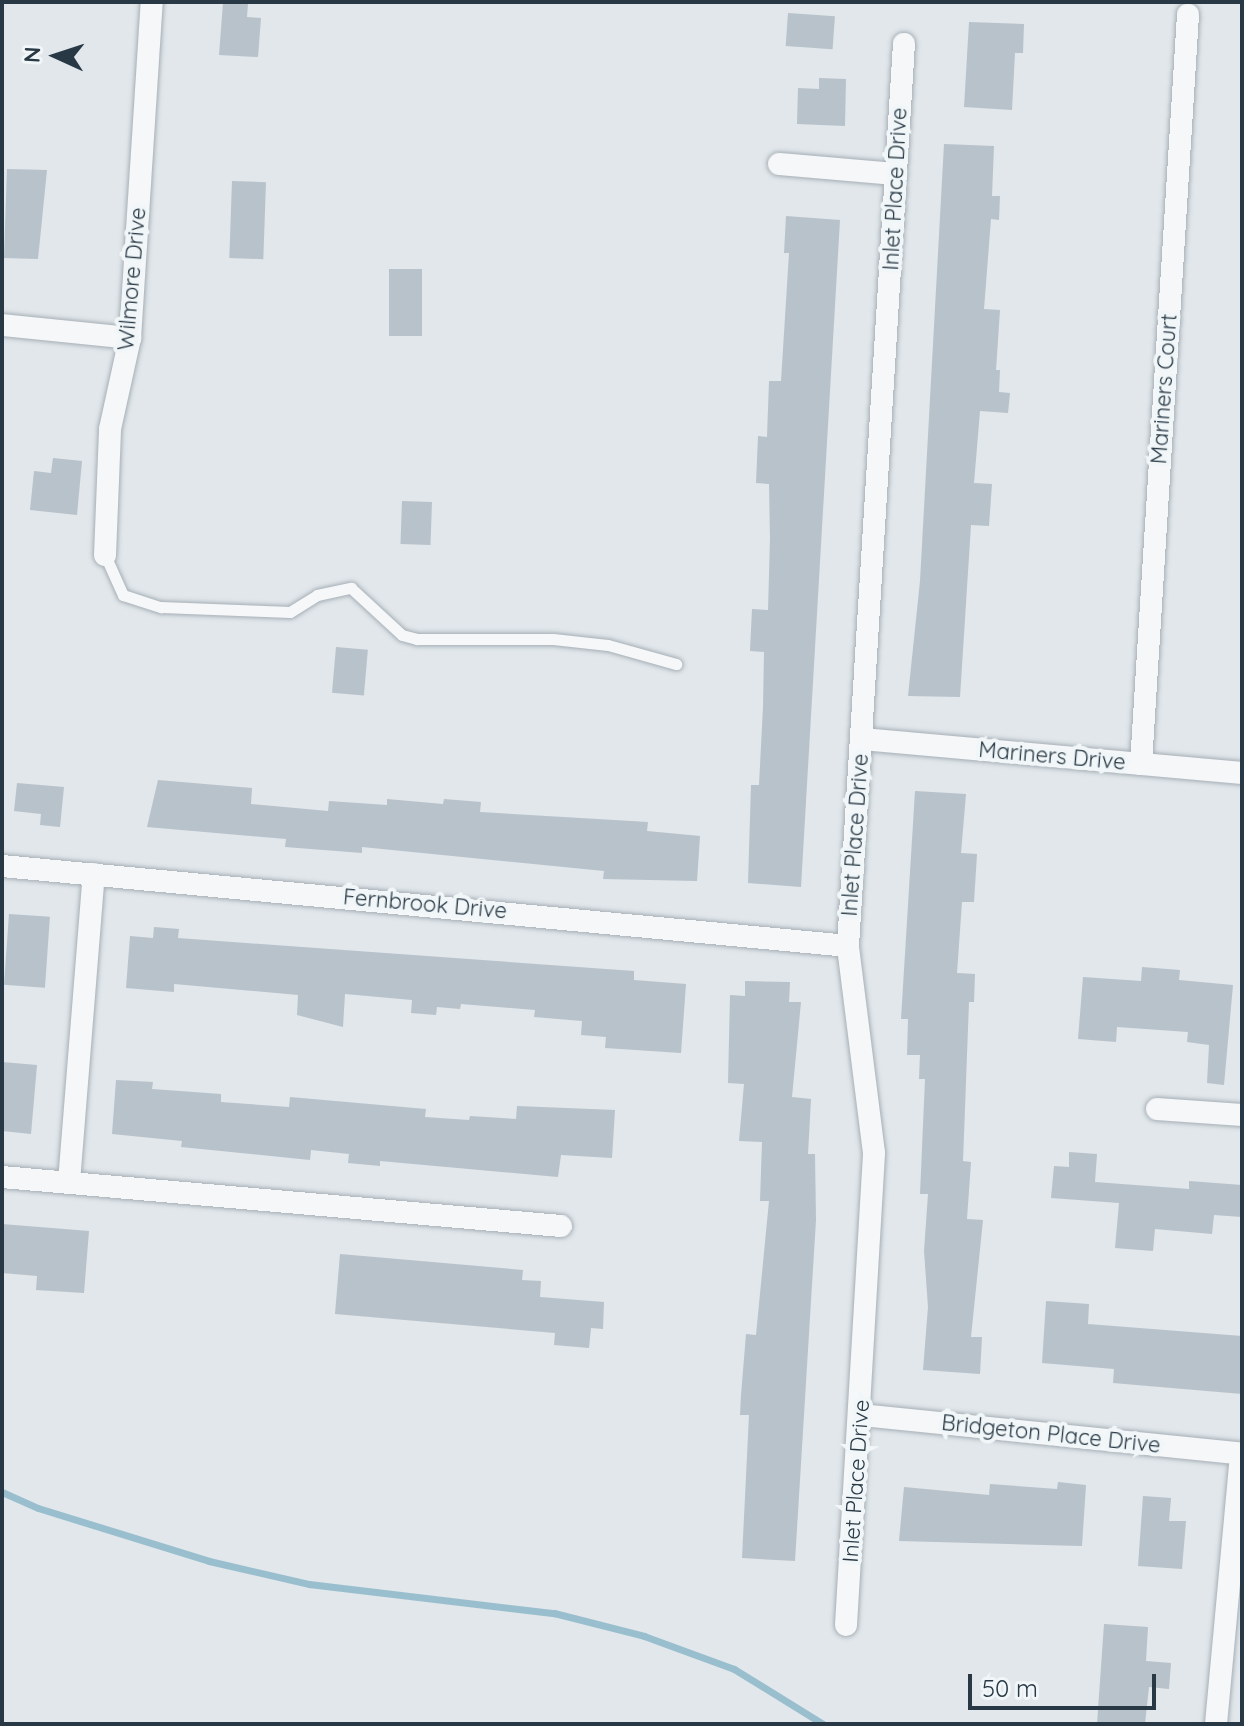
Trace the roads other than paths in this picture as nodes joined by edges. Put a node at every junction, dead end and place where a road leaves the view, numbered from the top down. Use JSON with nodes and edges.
{"nodes":[{"id":1,"x":152,"y":2,"type":"edge"},
{"id":2,"x":1188,"y":14,"type":"dead end"},
{"id":3,"x":904,"y":44,"type":"dead end"},
{"id":4,"x":779,"y":164,"type":"dead end"},
{"id":5,"x":896,"y":174,"type":"junction"},
{"id":6,"x":2,"y":325,"type":"edge"},
{"id":7,"x":130,"y":338,"type":"junction"},
{"id":8,"x":105,"y":555,"type":"joint"},
{"id":9,"x":676,"y":664,"type":"dead end"},
{"id":10,"x":862,"y":739,"type":"junction"},
{"id":11,"x":1141,"y":764,"type":"junction"},
{"id":12,"x":1242,"y":773,"type":"edge"},
{"id":13,"x":2,"y":866,"type":"edge"},
{"id":14,"x":94,"y":874,"type":"junction"},
{"id":15,"x":848,"y":946,"type":"junction"},
{"id":16,"x":1157,"y":1109,"type":"dead end"},
{"id":17,"x":1242,"y":1115,"type":"edge"},
{"id":18,"x":2,"y":1177,"type":"edge"},
{"id":19,"x":69,"y":1182,"type":"junction"},
{"id":20,"x":561,"y":1226,"type":"dead end"},
{"id":21,"x":861,"y":1415,"type":"junction"},
{"id":22,"x":1241,"y":1454,"type":"edge"},
{"id":23,"x":846,"y":1625,"type":"dead end"},
{"id":24,"x":1216,"y":1724,"type":"edge"}],
"edges":[{"from":1,"to":7,"type":"street","name":"Wilmore Drive"},
{"from":2,"to":11,"type":"street","name":"Mariners Court"},
{"from":3,"to":5,"type":"street","name":"Inlet Place Drive"},
{"from":4,"to":5,"type":"street"},
{"from":5,"to":10,"type":"street","name":"Inlet Place Drive"},
{"from":6,"to":7,"type":"street"},
{"from":7,"to":8,"type":"street","name":"Wilmore Drive"},
{"from":8,"to":9,"type":"lane"},
{"from":10,"to":11,"type":"street","name":"Mariners Drive"},
{"from":10,"to":15,"type":"street","name":"Inlet Place Drive"},
{"from":11,"to":12,"type":"street","name":"Mariners Drive"},
{"from":13,"to":14,"type":"street","name":"Fernbrook Drive"},
{"from":14,"to":15,"type":"street","name":"Fernbrook Drive"},
{"from":14,"to":19,"type":"street"},
{"from":15,"to":21,"type":"street","name":"Inlet Place Drive"},
{"from":16,"to":17,"type":"street"},
{"from":18,"to":19,"type":"street"},
{"from":19,"to":20,"type":"street"},
{"from":21,"to":22,"type":"street","name":"Bridgeton Place Drive"},
{"from":21,"to":23,"type":"street","name":"Inlet Place Drive"},
{"from":22,"to":24,"type":"street"}]}
